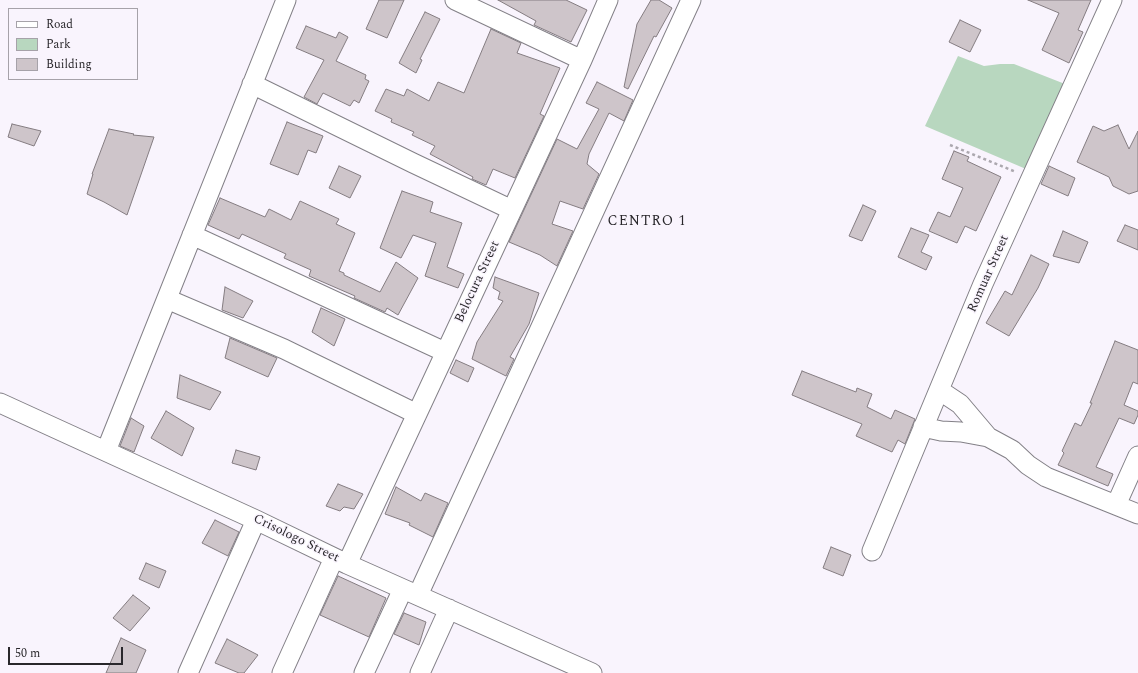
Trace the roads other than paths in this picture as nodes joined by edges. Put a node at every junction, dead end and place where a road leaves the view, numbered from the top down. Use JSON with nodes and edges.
{"nodes":[{"id":1,"x":286,"y":0,"type":"edge"},
{"id":2,"x":455,"y":0,"type":"edge"},
{"id":3,"x":608,"y":0,"type":"edge"},
{"id":4,"x":691,"y":0,"type":"edge"},
{"id":5,"x":1112,"y":0,"type":"edge"},
{"id":6,"x":492,"y":8,"type":"edge"},
{"id":7,"x":582,"y":60,"type":"junction"},
{"id":8,"x":252,"y":84,"type":"junction"},
{"id":9,"x":512,"y":210,"type":"junction"},
{"id":10,"x":192,"y":235,"type":"junction"},
{"id":11,"x":166,"y":299,"type":"junction"},
{"id":12,"x":445,"y":352,"type":"junction"},
{"id":13,"x":939,"y":390,"type":"junction"},
{"id":14,"x":0,"y":403,"type":"edge"},
{"id":15,"x":417,"y":414,"type":"junction"},
{"id":16,"x":923,"y":427,"type":"junction"},
{"id":17,"x":988,"y":437,"type":"junction"},
{"id":18,"x":106,"y":451,"type":"junction"},
{"id":19,"x":1138,"y":456,"type":"edge"},
{"id":20,"x":1116,"y":505,"type":"junction"},
{"id":21,"x":1138,"y":514,"type":"edge"},
{"id":22,"x":256,"y":520,"type":"junction"},
{"id":23,"x":872,"y":551,"type":"dead end"},
{"id":24,"x":341,"y":561,"type":"junction"},
{"id":25,"x":410,"y":592,"type":"junction"},
{"id":26,"x":449,"y":609,"type":"junction"},
{"id":27,"x":188,"y":673,"type":"edge"},
{"id":28,"x":282,"y":673,"type":"edge"},
{"id":29,"x":364,"y":673,"type":"edge"},
{"id":30,"x":420,"y":673,"type":"edge"},
{"id":31,"x":592,"y":673,"type":"edge"}],
"edges":[{"from":1,"to":8,"type":"street"},
{"from":2,"to":6,"type":"street"},
{"from":3,"to":7,"type":"street","name":"Belocura Street"},
{"from":4,"to":25,"type":"street"},
{"from":5,"to":13,"type":"street","name":"Romuar Street"},
{"from":6,"to":7,"type":"street"},
{"from":7,"to":9,"type":"street","name":"Belocura Street"},
{"from":8,"to":9,"type":"street"},
{"from":8,"to":10,"type":"street"},
{"from":9,"to":12,"type":"street","name":"Belocura Street"},
{"from":10,"to":11,"type":"street"},
{"from":10,"to":12,"type":"street"},
{"from":11,"to":15,"type":"street"},
{"from":11,"to":18,"type":"street"},
{"from":12,"to":15,"type":"street","name":"Belocura Street"},
{"from":13,"to":16,"type":"street","name":"Romuar Street"},
{"from":13,"to":17,"type":"street"},
{"from":14,"to":18,"type":"street","name":"Crisologo Street"},
{"from":15,"to":24,"type":"street","name":"Belocura Street"},
{"from":16,"to":17,"type":"street"},
{"from":16,"to":23,"type":"street","name":"Romuar Street"},
{"from":17,"to":20,"type":"street"},
{"from":18,"to":22,"type":"street","name":"Crisologo Street"},
{"from":19,"to":20,"type":"street"},
{"from":20,"to":21,"type":"street"},
{"from":22,"to":24,"type":"street","name":"Crisologo Street"},
{"from":22,"to":27,"type":"street"},
{"from":24,"to":25,"type":"street","name":"Crisologo Street"},
{"from":24,"to":28,"type":"street","name":"Belocura Street"},
{"from":25,"to":26,"type":"street","name":"Crisologo Street"},
{"from":25,"to":29,"type":"street"},
{"from":26,"to":30,"type":"street"},
{"from":26,"to":31,"type":"street","name":"Crisologo Street"}]}
